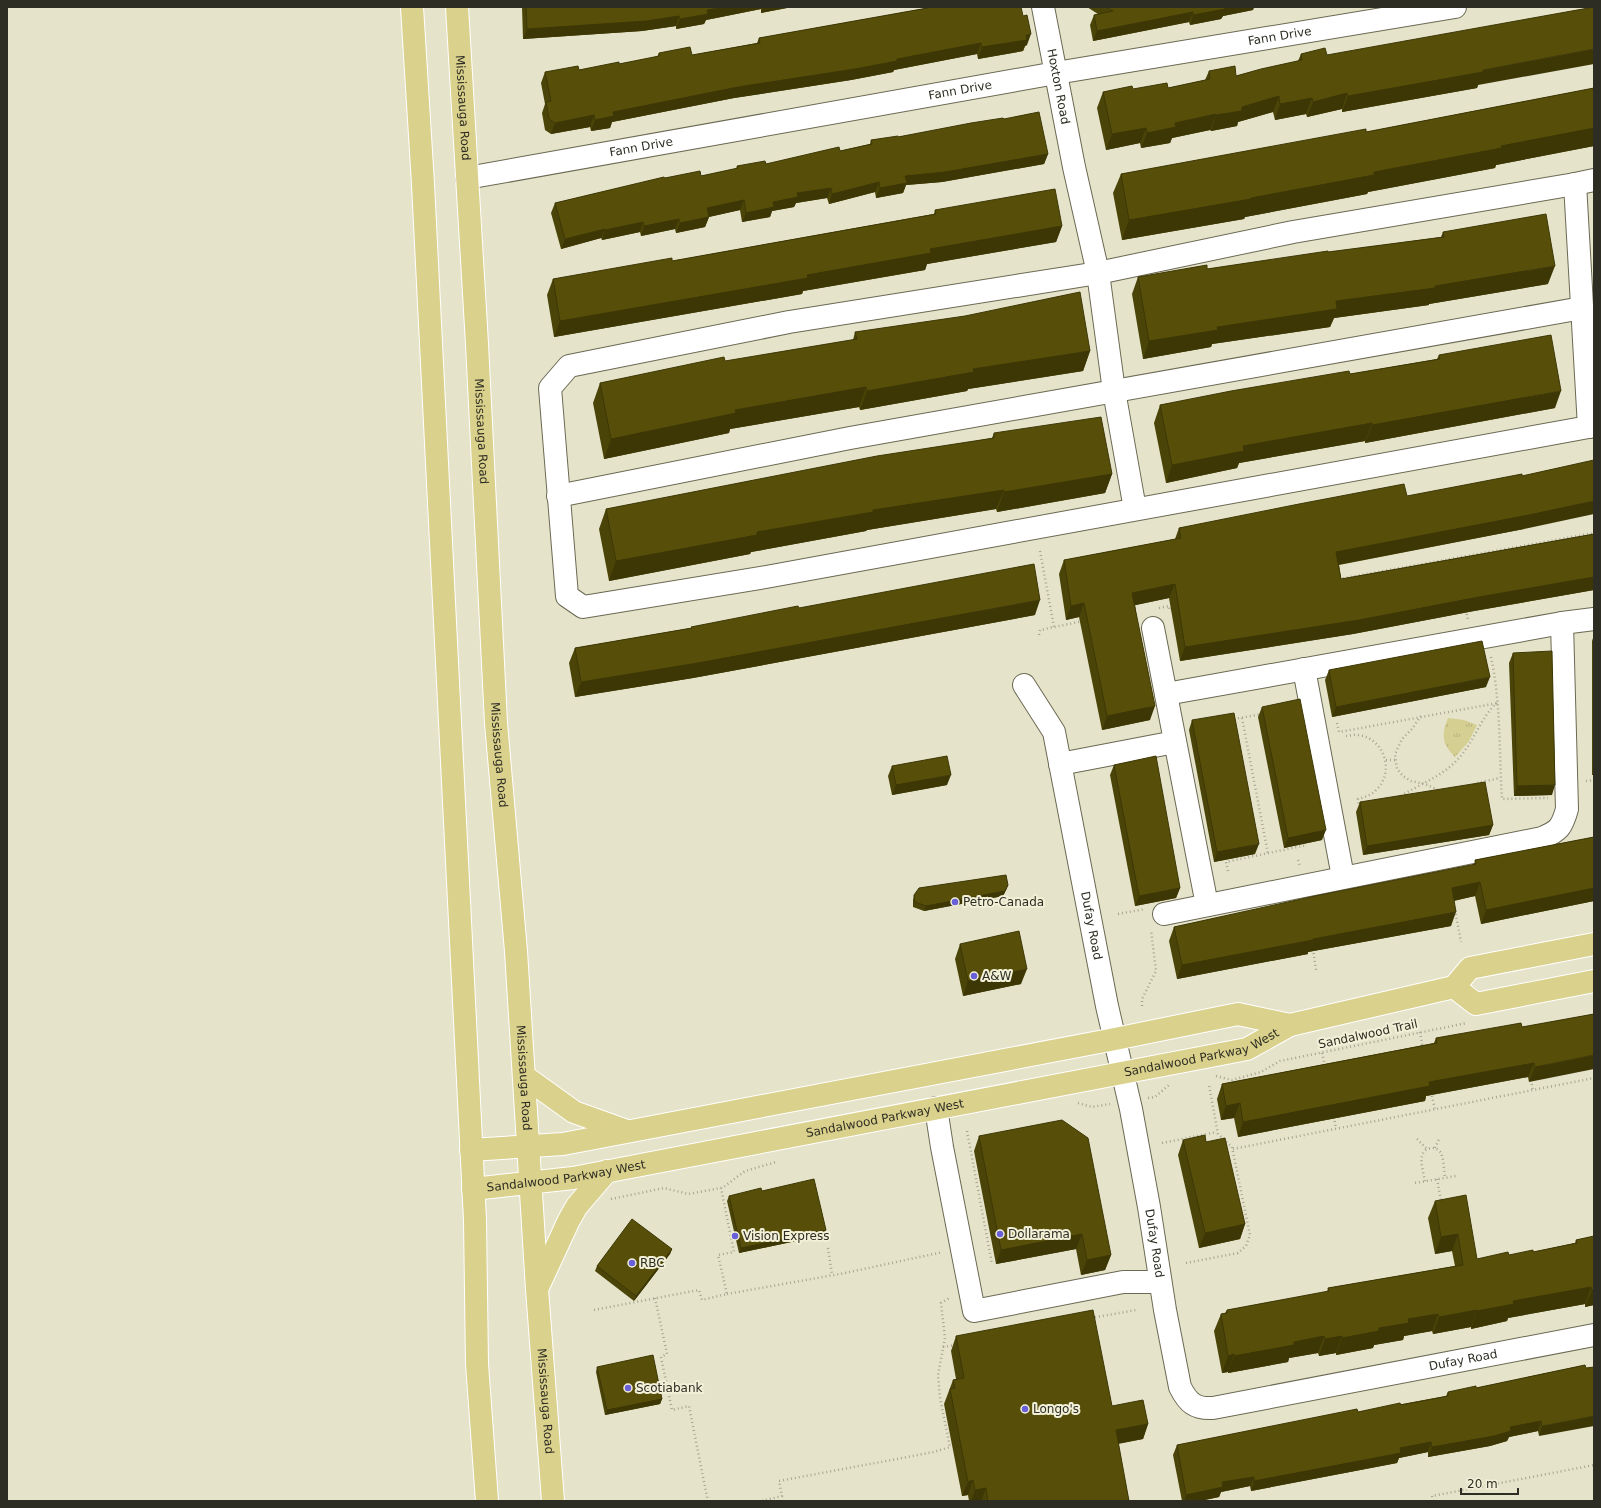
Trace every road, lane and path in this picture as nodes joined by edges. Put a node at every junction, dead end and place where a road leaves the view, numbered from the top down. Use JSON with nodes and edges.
{"nodes":[{"id":1,"x":412,"y":7,"type":"edge"},
{"id":2,"x":457,"y":7,"type":"edge"},
{"id":3,"x":1043,"y":7,"type":"edge"},
{"id":4,"x":1455,"y":7,"type":"edge"},
{"id":5,"x":1056,"y":73,"type":"junction"},
{"id":6,"x":467,"y":178,"type":"junction"},
{"id":7,"x":1584,"y":182,"type":"edge"},
{"id":8,"x":1098,"y":273,"type":"junction"},
{"id":9,"x":1582,"y":308,"type":"junction"},
{"id":10,"x":1114,"y":391,"type":"junction"},
{"id":11,"x":1591,"y":426,"type":"edge"},
{"id":12,"x":558,"y":496,"type":"junction"},
{"id":13,"x":1135,"y":509,"type":"junction"},
{"id":14,"x":1594,"y":533,"type":"edge"},
{"id":15,"x":1040,"y":551,"type":"dead end"},
{"id":16,"x":1456,"y":558,"type":"junction"},
{"id":17,"x":1458,"y":566,"type":"edge"},
{"id":18,"x":1336,"y":580,"type":"edge"},
{"id":19,"x":1465,"y":604,"type":"edge"},
{"id":20,"x":1177,"y":609,"type":"edge"},
{"id":21,"x":1153,"y":618,"type":"joint"},
{"id":22,"x":1594,"y":619,"type":"edge"},
{"id":23,"x":1085,"y":621,"type":"edge"},
{"id":24,"x":1562,"y":623,"type":"junction"},
{"id":25,"x":1054,"y":627,"type":"junction"},
{"id":26,"x":1469,"y":627,"type":"dead end"},
{"id":27,"x":1039,"y":635,"type":"dead end"},
{"id":28,"x":1490,"y":655,"type":"dead end"},
{"id":29,"x":1304,"y":669,"type":"junction"},
{"id":30,"x":1024,"y":685,"type":"dead end"},
{"id":31,"x":1166,"y":694,"type":"junction"},
{"id":32,"x":1498,"y":703,"type":"junction"},
{"id":33,"x":1265,"y":713,"type":"edge"},
{"id":34,"x":1421,"y":716,"type":"junction"},
{"id":35,"x":1242,"y":718,"type":"junction"},
{"id":36,"x":1228,"y":720,"type":"edge"},
{"id":37,"x":1337,"y":723,"type":"dead end"},
{"id":38,"x":1346,"y":736,"type":"dead end"},
{"id":39,"x":1175,"y":742,"type":"junction"},
{"id":40,"x":1386,"y":760,"type":"junction"},
{"id":41,"x":1395,"y":760,"type":"junction"},
{"id":42,"x":1060,"y":764,"type":"junction"},
{"id":43,"x":1500,"y":778,"type":"junction"},
{"id":44,"x":1420,"y":784,"type":"junction"},
{"id":45,"x":1470,"y":784,"type":"edge"},
{"id":46,"x":1431,"y":792,"type":"edge"},
{"id":47,"x":1408,"y":796,"type":"edge"},
{"id":48,"x":1401,"y":797,"type":"junction"},
{"id":49,"x":1394,"y":798,"type":"edge"},
{"id":50,"x":1555,"y":798,"type":"dead end"},
{"id":51,"x":1366,"y":804,"type":"edge"},
{"id":52,"x":1308,"y":845,"type":"dead end"},
{"id":53,"x":1268,"y":854,"type":"junction"},
{"id":54,"x":1228,"y":871,"type":"dead end"},
{"id":55,"x":1343,"y":877,"type":"junction"},
{"id":56,"x":1207,"y":905,"type":"junction"},
{"id":57,"x":1454,"y":905,"type":"edge"},
{"id":58,"x":1118,"y":914,"type":"dead end"},
{"id":59,"x":1155,"y":916,"type":"junction"},
{"id":60,"x":1461,"y":942,"type":"dead end"},
{"id":61,"x":1594,"y":944,"type":"edge"},
{"id":62,"x":1313,"y":948,"type":"edge"},
{"id":63,"x":1316,"y":970,"type":"dead end"},
{"id":64,"x":1594,"y":981,"type":"edge"},
{"id":65,"x":1454,"y":987,"type":"junction"},
{"id":66,"x":1142,"y":1006,"type":"dead end"},
{"id":67,"x":1473,"y":1022,"type":"dead end"},
{"id":68,"x":1290,"y":1025,"type":"junction"},
{"id":69,"x":1420,"y":1032,"type":"junction"},
{"id":70,"x":1115,"y":1039,"type":"junction"},
{"id":71,"x":1424,"y":1051,"type":"edge"},
{"id":72,"x":1322,"y":1053,"type":"junction"},
{"id":73,"x":1325,"y":1070,"type":"edge"},
{"id":74,"x":1122,"y":1072,"type":"junction"},
{"id":75,"x":1214,"y":1075,"type":"dead end"},
{"id":76,"x":524,"y":1076,"type":"junction"},
{"id":77,"x":1530,"y":1076,"type":"edge"},
{"id":78,"x":1594,"y":1078,"type":"edge"},
{"id":79,"x":1173,"y":1082,"type":"dead end"},
{"id":80,"x":1209,"y":1085,"type":"dead end"},
{"id":81,"x":1430,"y":1088,"type":"edge"},
{"id":82,"x":1533,"y":1091,"type":"junction"},
{"id":83,"x":1155,"y":1097,"type":"dead end"},
{"id":84,"x":936,"y":1108,"type":"junction"},
{"id":85,"x":1435,"y":1110,"type":"junction"},
{"id":86,"x":1333,"y":1114,"type":"edge"},
{"id":87,"x":1336,"y":1129,"type":"junction"},
{"id":88,"x":628,"y":1132,"type":"junction"},
{"id":89,"x":967,"y":1132,"type":"dead end"},
{"id":90,"x":1217,"y":1132,"type":"junction"},
{"id":91,"x":1440,"y":1137,"type":"dead end"},
{"id":92,"x":1417,"y":1139,"type":"dead end"},
{"id":93,"x":1162,"y":1143,"type":"dead end"},
{"id":94,"x":528,"y":1146,"type":"junction"},
{"id":95,"x":1435,"y":1148,"type":"junction"},
{"id":96,"x":1233,"y":1149,"type":"junction"},
{"id":97,"x":1427,"y":1149,"type":"junction"},
{"id":98,"x":471,"y":1150,"type":"junction"},
{"id":99,"x":607,"y":1172,"type":"junction"},
{"id":100,"x":1456,"y":1176,"type":"dead end"},
{"id":101,"x":1446,"y":1178,"type":"junction"},
{"id":102,"x":1437,"y":1179,"type":"junction"},
{"id":103,"x":1426,"y":1181,"type":"junction"},
{"id":104,"x":530,"y":1182,"type":"junction"},
{"id":105,"x":1415,"y":1183,"type":"dead end"},
{"id":106,"x":721,"y":1188,"type":"dead end"},
{"id":107,"x":473,"y":1189,"type":"junction"},
{"id":108,"x":1442,"y":1208,"type":"edge"},
{"id":109,"x":828,"y":1248,"type":"dead end"},
{"id":110,"x":947,"y":1258,"type":"dead end"},
{"id":111,"x":1186,"y":1263,"type":"dead end"},
{"id":112,"x":992,"y":1264,"type":"dead end"},
{"id":113,"x":832,"y":1275,"type":"junction"},
{"id":114,"x":1160,"y":1282,"type":"junction"},
{"id":115,"x":537,"y":1289,"type":"junction"},
{"id":116,"x":727,"y":1294,"type":"junction"},
{"id":117,"x":951,"y":1296,"type":"dead end"},
{"id":118,"x":655,"y":1298,"type":"junction"},
{"id":119,"x":594,"y":1310,"type":"dead end"},
{"id":120,"x":1136,"y":1310,"type":"dead end"},
{"id":121,"x":1087,"y":1319,"type":"edge"},
{"id":122,"x":1594,"y":1335,"type":"edge"},
{"id":123,"x":959,"y":1344,"type":"edge"},
{"id":124,"x":944,"y":1347,"type":"junction"},
{"id":125,"x":1594,"y":1465,"type":"edge"},
{"id":126,"x":487,"y":1501,"type":"edge"},
{"id":127,"x":553,"y":1501,"type":"edge"},
{"id":128,"x":706,"y":1501,"type":"edge"},
{"id":129,"x":762,"y":1501,"type":"edge"},
{"id":130,"x":1433,"y":1501,"type":"edge"}],
"edges":[{"from":1,"to":98,"type":"main road"},
{"from":2,"to":6,"type":"main road","name":"Mississauga Road"},
{"from":3,"to":5,"type":"street","name":"Hoxton Road"},
{"from":4,"to":5,"type":"street","name":"Fann Drive"},
{"from":5,"to":6,"type":"street","name":"Fann Drive"},
{"from":5,"to":8,"type":"street","name":"Hoxton Road"},
{"from":6,"to":76,"type":"main road","name":"Mississauga Road"},
{"from":7,"to":8,"type":"street"},
{"from":7,"to":9,"type":"street"},
{"from":8,"to":10,"type":"street","name":"Hoxton Road"},
{"from":8,"to":12,"type":"street"},
{"from":9,"to":10,"type":"street"},
{"from":9,"to":11,"type":"street"},
{"from":10,"to":12,"type":"street"},
{"from":10,"to":13,"type":"street","name":"Hoxton Road"},
{"from":11,"to":13,"type":"street"},
{"from":12,"to":13,"type":"street"},
{"from":14,"to":16,"type":"path"},
{"from":15,"to":25,"type":"path"},
{"from":16,"to":17,"type":"path"},
{"from":16,"to":18,"type":"path"},
{"from":19,"to":26,"type":"path"},
{"from":20,"to":21,"type":"path"},
{"from":21,"to":31,"type":"street"},
{"from":22,"to":24,"type":"street"},
{"from":23,"to":25,"type":"path"},
{"from":24,"to":29,"type":"street"},
{"from":24,"to":55,"type":"street"},
{"from":25,"to":27,"type":"path"},
{"from":28,"to":32,"type":"path"},
{"from":29,"to":31,"type":"street"},
{"from":29,"to":55,"type":"street"},
{"from":30,"to":42,"type":"street","name":"Dufay Road"},
{"from":31,"to":39,"type":"street"},
{"from":32,"to":34,"type":"path"},
{"from":32,"to":43,"type":"path"},
{"from":32,"to":44,"type":"path"},
{"from":33,"to":35,"type":"path"},
{"from":34,"to":37,"type":"path"},
{"from":34,"to":41,"type":"path"},
{"from":35,"to":36,"type":"path"},
{"from":35,"to":53,"type":"path"},
{"from":38,"to":40,"type":"path"},
{"from":39,"to":42,"type":"street"},
{"from":39,"to":56,"type":"street"},
{"from":40,"to":41,"type":"path"},
{"from":40,"to":51,"type":"path"},
{"from":41,"to":44,"type":"path"},
{"from":42,"to":70,"type":"street","name":"Dufay Road"},
{"from":43,"to":45,"type":"path"},
{"from":43,"to":50,"type":"path"},
{"from":44,"to":46,"type":"path"},
{"from":44,"to":48,"type":"path"},
{"from":47,"to":48,"type":"path"},
{"from":48,"to":49,"type":"path"},
{"from":52,"to":53,"type":"path"},
{"from":53,"to":54,"type":"path"},
{"from":55,"to":56,"type":"street"},
{"from":56,"to":59,"type":"street"},
{"from":57,"to":60,"type":"path"},
{"from":58,"to":59,"type":"path"},
{"from":59,"to":66,"type":"path"},
{"from":61,"to":65,"type":"main road"},
{"from":62,"to":63,"type":"path"},
{"from":64,"to":65,"type":"main road"},
{"from":65,"to":68,"type":"main road","name":"Sandalwood Parkway West"},
{"from":67,"to":69,"type":"path","name":"Sandalwood Trail"},
{"from":68,"to":70,"type":"main road","name":"Sandalwood Parkway West"},
{"from":68,"to":74,"type":"main road","name":"Sandalwood Parkway West"},
{"from":69,"to":71,"type":"path"},
{"from":69,"to":72,"type":"path","name":"Sandalwood Trail"},
{"from":70,"to":74,"type":"street","name":"Dufay Road"},
{"from":70,"to":88,"type":"main road","name":"Sandalwood Parkway West"},
{"from":72,"to":73,"type":"path"},
{"from":72,"to":75,"type":"path","name":"Sandalwood Trail"},
{"from":74,"to":84,"type":"main road","name":"Sandalwood Parkway West"},
{"from":74,"to":114,"type":"street","name":"Dufay Road"},
{"from":76,"to":88,"type":"main road"},
{"from":76,"to":94,"type":"main road","name":"Mississauga Road"},
{"from":77,"to":82,"type":"path"},
{"from":78,"to":82,"type":"path"},
{"from":79,"to":83,"type":"path"},
{"from":80,"to":90,"type":"path"},
{"from":81,"to":85,"type":"path"},
{"from":82,"to":85,"type":"path"},
{"from":84,"to":99,"type":"main road","name":"Sandalwood Parkway West"},
{"from":84,"to":114,"type":"street"},
{"from":85,"to":87,"type":"path"},
{"from":86,"to":87,"type":"path"},
{"from":87,"to":96,"type":"path"},
{"from":88,"to":94,"type":"main road","name":"Sandalwood Parkway West"},
{"from":89,"to":112,"type":"path"},
{"from":90,"to":93,"type":"path"},
{"from":90,"to":96,"type":"path"},
{"from":91,"to":95,"type":"path"},
{"from":92,"to":97,"type":"path"},
{"from":94,"to":98,"type":"main road","name":"Sandalwood Parkway West"},
{"from":94,"to":104,"type":"main road","name":"Mississauga Road"},
{"from":95,"to":97,"type":"path"},
{"from":95,"to":101,"type":"path"},
{"from":96,"to":111,"type":"path"},
{"from":97,"to":103,"type":"path"},
{"from":98,"to":107,"type":"main road"},
{"from":99,"to":104,"type":"main road","name":"Sandalwood Parkway West"},
{"from":99,"to":115,"type":"main road"},
{"from":100,"to":101,"type":"path"},
{"from":101,"to":102,"type":"path"},
{"from":102,"to":103,"type":"path"},
{"from":102,"to":108,"type":"path"},
{"from":103,"to":105,"type":"path"},
{"from":104,"to":107,"type":"main road","name":"Sandalwood Parkway West"},
{"from":104,"to":115,"type":"main road","name":"Mississauga Road"},
{"from":106,"to":116,"type":"path"},
{"from":107,"to":126,"type":"main road"},
{"from":109,"to":113,"type":"path"},
{"from":110,"to":113,"type":"path"},
{"from":113,"to":116,"type":"path"},
{"from":114,"to":122,"type":"street","name":"Dufay Road"},
{"from":115,"to":127,"type":"main road","name":"Mississauga Road"},
{"from":116,"to":118,"type":"path"},
{"from":117,"to":124,"type":"path"},
{"from":118,"to":119,"type":"path"},
{"from":118,"to":128,"type":"path"},
{"from":120,"to":121,"type":"path"},
{"from":123,"to":124,"type":"path"},
{"from":124,"to":129,"type":"path"},
{"from":125,"to":130,"type":"path"}]}
